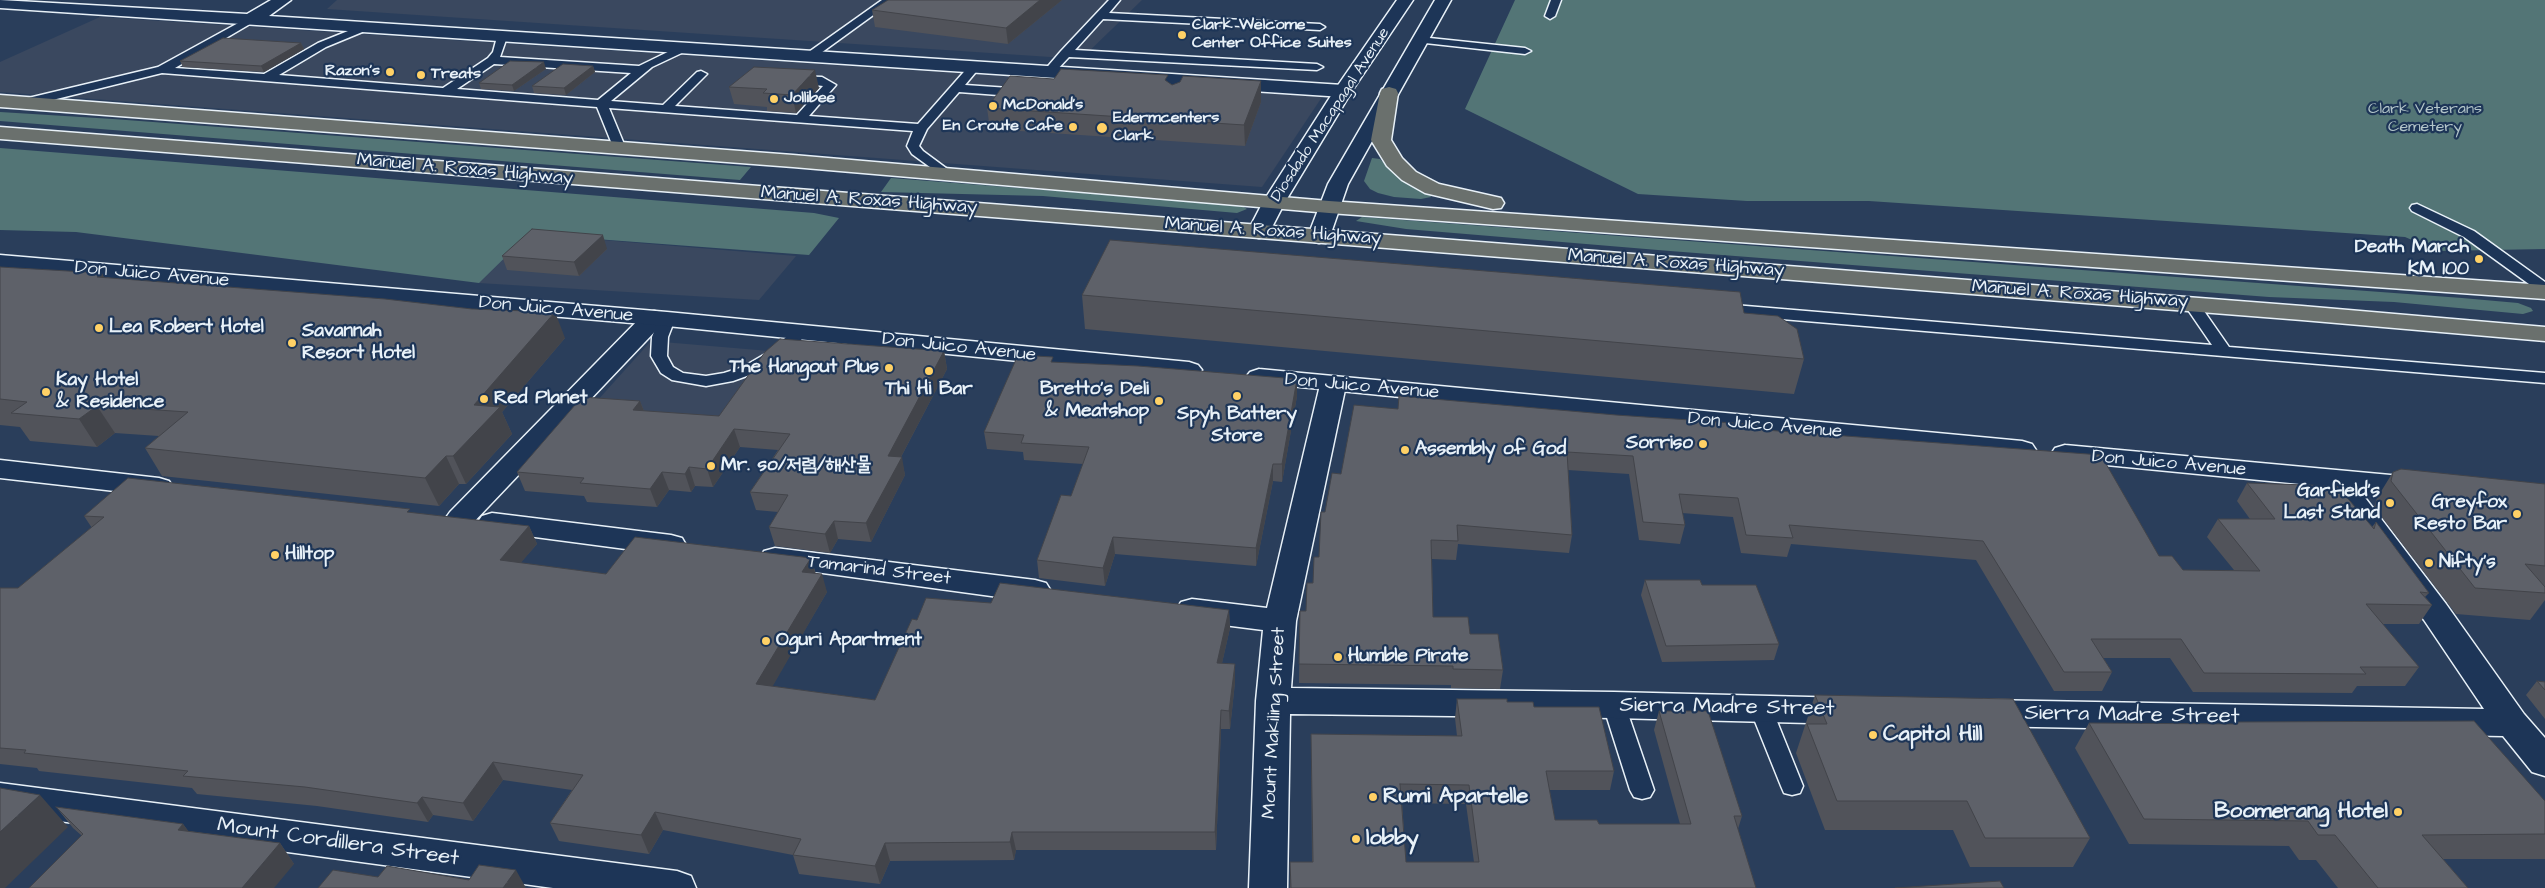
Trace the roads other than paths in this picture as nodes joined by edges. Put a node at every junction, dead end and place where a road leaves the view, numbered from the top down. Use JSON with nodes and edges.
{"nodes":[{"id":1,"x":283,"y":0,"type":"edge"},
{"id":2,"x":889,"y":0,"type":"edge"},
{"id":3,"x":1115,"y":0,"type":"edge"},
{"id":4,"x":1405,"y":0,"type":"edge"},
{"id":5,"x":1443,"y":0,"type":"edge"},
{"id":6,"x":1556,"y":0,"type":"edge"},
{"id":7,"x":0,"y":3,"type":"edge"},
{"id":8,"x":1100,"y":16,"type":"junction"},
{"id":9,"x":1550,"y":16,"type":"dead end"},
{"id":10,"x":251,"y":19,"type":"junction"},
{"id":11,"x":368,"y":26,"type":"junction"},
{"id":12,"x":1320,"y":27,"type":"dead end"},
{"id":13,"x":502,"y":37,"type":"junction"},
{"id":14,"x":219,"y":39,"type":"junction"},
{"id":15,"x":238,"y":40,"type":"edge"},
{"id":16,"x":1420,"y":40,"type":"junction"},
{"id":17,"x":303,"y":44,"type":"edge"},
{"id":18,"x":322,"y":45,"type":"junction"},
{"id":19,"x":684,"y":48,"type":"junction"},
{"id":20,"x":1525,"y":51,"type":"dead end"},
{"id":21,"x":1065,"y":52,"type":"junction"},
{"id":22,"x":810,"y":56,"type":"junction"},
{"id":23,"x":492,"y":60,"type":"junction"},
{"id":24,"x":1196,"y":60,"type":"junction"},
{"id":25,"x":563,"y":64,"type":"junction"},
{"id":26,"x":974,"y":67,"type":"junction"},
{"id":27,"x":1317,"y":68,"type":"dead end"},
{"id":28,"x":162,"y":70,"type":"junction"},
{"id":29,"x":641,"y":70,"type":"junction"},
{"id":30,"x":1049,"y":72,"type":"junction"},
{"id":31,"x":701,"y":74,"type":"dead end"},
{"id":32,"x":548,"y":75,"type":"edge"},
{"id":33,"x":266,"y":78,"type":"junction"},
{"id":34,"x":785,"y":79,"type":"edge"},
{"id":35,"x":533,"y":86,"type":"edge"},
{"id":36,"x":956,"y":88,"type":"junction"},
{"id":37,"x":1181,"y":88,"type":"junction"},
{"id":38,"x":446,"y":90,"type":"junction"},
{"id":39,"x":1342,"y":91,"type":"junction"},
{"id":40,"x":1389,"y":93,"type":"junction"},
{"id":41,"x":1040,"y":94,"type":"edge"},
{"id":42,"x":519,"y":96,"type":"junction"},
{"id":43,"x":728,"y":100,"type":"dead end"},
{"id":44,"x":0,"y":102,"type":"edge"},
{"id":45,"x":24,"y":103,"type":"junction"},
{"id":46,"x":601,"y":103,"type":"junction"},
{"id":47,"x":666,"y":108,"type":"junction"},
{"id":48,"x":714,"y":112,"type":"junction"},
{"id":49,"x":799,"y":120,"type":"junction"},
{"id":50,"x":921,"y":128,"type":"junction"},
{"id":51,"x":0,"y":133,"type":"edge"},
{"id":52,"x":620,"y":149,"type":"junction"},
{"id":53,"x":945,"y":174,"type":"junction"},
{"id":54,"x":1274,"y":202,"type":"junction"},
{"id":55,"x":1328,"y":207,"type":"junction"},
{"id":56,"x":2417,"y":208,"type":"dead end"},
{"id":57,"x":1607,"y":225,"type":"junction"},
{"id":58,"x":1259,"y":231,"type":"junction"},
{"id":59,"x":1319,"y":236,"type":"junction"},
{"id":60,"x":0,"y":262,"type":"edge"},
{"id":61,"x":2545,"y":290,"type":"edge"},
{"id":62,"x":2192,"y":304,"type":"junction"},
{"id":63,"x":1708,"y":308,"type":"edge"},
{"id":64,"x":661,"y":318,"type":"junction"},
{"id":65,"x":802,"y":332,"type":"junction"},
{"id":66,"x":2545,"y":334,"type":"edge"},
{"id":67,"x":2223,"y":350,"type":"junction"},
{"id":68,"x":2545,"y":378,"type":"edge"},
{"id":69,"x":1333,"y":385,"type":"junction"},
{"id":70,"x":0,"y":469,"type":"edge"},
{"id":71,"x":2337,"y":480,"type":"junction"},
{"id":72,"x":186,"y":490,"type":"edge"},
{"id":73,"x":2446,"y":490,"type":"edge"},
{"id":74,"x":430,"y":516,"type":"edge"},
{"id":75,"x":460,"y":519,"type":"junction"},
{"id":76,"x":697,"y":549,"type":"edge"},
{"id":77,"x":746,"y":555,"type":"edge"},
{"id":78,"x":1062,"y":594,"type":"edge"},
{"id":79,"x":1161,"y":606,"type":"edge"},
{"id":80,"x":1280,"y":621,"type":"junction"},
{"id":81,"x":1273,"y":701,"type":"junction"},
{"id":82,"x":1614,"y":704,"type":"junction"},
{"id":83,"x":1761,"y":709,"type":"junction"},
{"id":84,"x":1880,"y":711,"type":"edge"},
{"id":85,"x":1949,"y":712,"type":"edge"},
{"id":86,"x":2512,"y":723,"type":"junction"},
{"id":87,"x":2545,"y":762,"type":"edge"},
{"id":88,"x":1792,"y":786,"type":"dead end"},
{"id":89,"x":1642,"y":790,"type":"dead end"},
{"id":90,"x":0,"y":798,"type":"edge"},
{"id":91,"x":677,"y":888,"type":"edge"},
{"id":92,"x":1268,"y":888,"type":"edge"}],
"edges":[{"from":1,"to":10,"type":"street"},
{"from":2,"to":22,"type":"lane"},
{"from":3,"to":8,"type":"lane"},
{"from":4,"to":39,"type":"street","name":"Diosdado Macapagal Avenue"},
{"from":5,"to":16,"type":"street","name":"Diosdado Macapagal Avenue"},
{"from":6,"to":9,"type":"lane"},
{"from":7,"to":10,"type":"street"},
{"from":8,"to":12,"type":"lane"},
{"from":8,"to":21,"type":"lane"},
{"from":10,"to":11,"type":"street"},
{"from":10,"to":14,"type":"lane"},
{"from":11,"to":13,"type":"street"},
{"from":11,"to":18,"type":"lane"},
{"from":13,"to":19,"type":"street"},
{"from":13,"to":23,"type":"lane"},
{"from":14,"to":15,"type":"lane"},
{"from":14,"to":28,"type":"lane"},
{"from":16,"to":20,"type":"lane"},
{"from":16,"to":40,"type":"street","name":"Diosdado Macapagal Avenue"},
{"from":17,"to":18,"type":"lane"},
{"from":18,"to":33,"type":"lane"},
{"from":19,"to":22,"type":"street"},
{"from":19,"to":29,"type":"lane"},
{"from":21,"to":24,"type":"lane"},
{"from":21,"to":30,"type":"lane"},
{"from":22,"to":26,"type":"street"},
{"from":23,"to":25,"type":"lane"},
{"from":23,"to":38,"type":"lane"},
{"from":24,"to":27,"type":"lane"},
{"from":24,"to":37,"type":"lane"},
{"from":25,"to":29,"type":"lane"},
{"from":25,"to":32,"type":"lane"},
{"from":26,"to":30,"type":"street"},
{"from":26,"to":36,"type":"lane"},
{"from":28,"to":33,"type":"lane"},
{"from":28,"to":45,"type":"lane"},
{"from":29,"to":46,"type":"lane"},
{"from":30,"to":37,"type":"street"},
{"from":31,"to":47,"type":"lane"},
{"from":33,"to":38,"type":"lane"},
{"from":34,"to":49,"type":"lane"},
{"from":35,"to":42,"type":"lane"},
{"from":36,"to":41,"type":"lane"},
{"from":36,"to":50,"type":"lane"},
{"from":37,"to":39,"type":"street"},
{"from":38,"to":42,"type":"lane"},
{"from":39,"to":54,"type":"street","name":"Diosdado Macapagal Avenue"},
{"from":40,"to":55,"type":"street","name":"Diosdado Macapagal Avenue"},
{"from":40,"to":57,"type":"main road"},
{"from":42,"to":46,"type":"lane"},
{"from":43,"to":48,"type":"lane"},
{"from":44,"to":45,"type":"main road","name":"Manuel A. Roxas Highway"},
{"from":45,"to":52,"type":"main road","name":"Manuel A. Roxas Highway"},
{"from":46,"to":47,"type":"lane"},
{"from":46,"to":52,"type":"lane"},
{"from":47,"to":48,"type":"lane"},
{"from":48,"to":49,"type":"lane"},
{"from":49,"to":50,"type":"lane"},
{"from":50,"to":53,"type":"lane"},
{"from":51,"to":58,"type":"main road","name":"Manuel A. Roxas Highway"},
{"from":52,"to":53,"type":"main road","name":"Manuel A. Roxas Highway"},
{"from":53,"to":54,"type":"main road","name":"Manuel A. Roxas Highway"},
{"from":54,"to":55,"type":"main road","name":"Manuel A. Roxas Highway"},
{"from":54,"to":58,"type":"street","name":"Diosdado Macapagal Avenue"},
{"from":55,"to":57,"type":"main road","name":"Manuel A. Roxas Highway"},
{"from":55,"to":59,"type":"street","name":"Diosdado Macapagal Avenue"},
{"from":56,"to":61,"type":"lane"},
{"from":57,"to":61,"type":"main road","name":"Manuel A. Roxas Highway"},
{"from":58,"to":59,"type":"main road","name":"Manuel A. Roxas Highway"},
{"from":59,"to":62,"type":"main road","name":"Manuel A. Roxas Highway"},
{"from":60,"to":64,"type":"street","name":"Don Juico Avenue"},
{"from":62,"to":66,"type":"main road","name":"Manuel A. Roxas Highway"},
{"from":62,"to":67,"type":"lane"},
{"from":63,"to":67,"type":"lane"},
{"from":64,"to":65,"type":"street","name":"Don Juico Avenue"},
{"from":64,"to":65,"type":"lane"},
{"from":64,"to":75,"type":"street"},
{"from":65,"to":69,"type":"street","name":"Don Juico Avenue"},
{"from":67,"to":68,"type":"lane"},
{"from":69,"to":71,"type":"street","name":"Don Juico Avenue"},
{"from":69,"to":80,"type":"street","name":"Mount Makiling Street"},
{"from":70,"to":72,"type":"street"},
{"from":71,"to":73,"type":"street","name":"Don Juico Avenue"},
{"from":71,"to":86,"type":"street"},
{"from":74,"to":75,"type":"street"},
{"from":75,"to":76,"type":"street"},
{"from":77,"to":78,"type":"street","name":"Tamarind Street"},
{"from":79,"to":80,"type":"street"},
{"from":80,"to":81,"type":"street","name":"Mount Makiling Street"},
{"from":81,"to":82,"type":"street","name":"Sierra Madre Street"},
{"from":81,"to":92,"type":"street","name":"Mount Makiling Street"},
{"from":82,"to":83,"type":"street","name":"Sierra Madre Street"},
{"from":82,"to":89,"type":"lane"},
{"from":83,"to":84,"type":"street","name":"Sierra Madre Street"},
{"from":83,"to":88,"type":"lane"},
{"from":85,"to":86,"type":"street","name":"Sierra Madre Street"},
{"from":86,"to":87,"type":"street"},
{"from":90,"to":91,"type":"street","name":"Mount Cordillera Street"}]}
